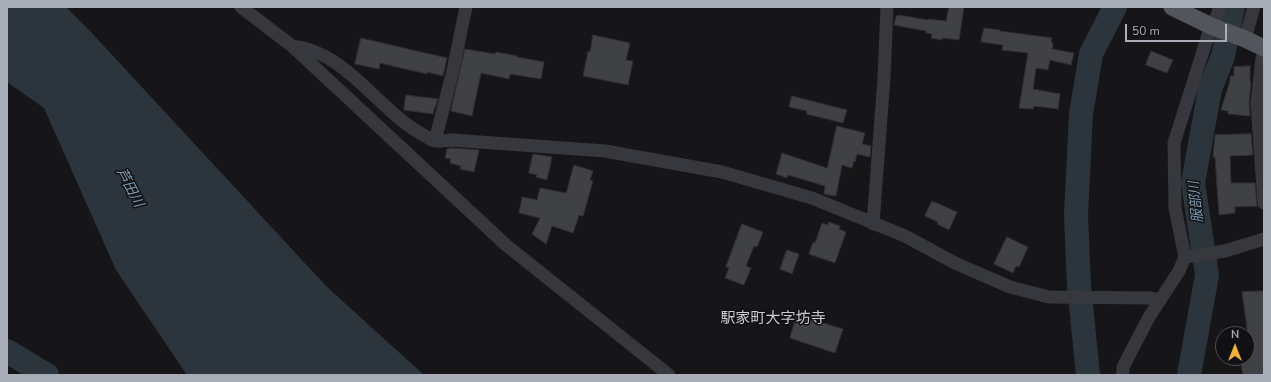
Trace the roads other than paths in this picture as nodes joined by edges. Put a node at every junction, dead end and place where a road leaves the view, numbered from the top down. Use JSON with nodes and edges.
{"nodes":[{"id":1,"x":242,"y":7,"type":"edge"},
{"id":2,"x":466,"y":7,"type":"edge"},
{"id":3,"x":887,"y":7,"type":"edge"},
{"id":4,"x":1172,"y":7,"type":"edge"},
{"id":5,"x":1219,"y":7,"type":"edge"},
{"id":6,"x":1254,"y":7,"type":"edge"},
{"id":7,"x":1215,"y":27,"type":"junction"},
{"id":8,"x":1243,"y":38,"type":"junction"},
{"id":9,"x":292,"y":46,"type":"junction"},
{"id":10,"x":1264,"y":48,"type":"edge"},
{"id":11,"x":1264,"y":55,"type":"edge"},
{"id":12,"x":435,"y":141,"type":"junction"},
{"id":13,"x":1264,"y":204,"type":"edge"},
{"id":14,"x":873,"y":224,"type":"junction"},
{"id":15,"x":1264,"y":239,"type":"edge"},
{"id":16,"x":1187,"y":257,"type":"junction"},
{"id":17,"x":1160,"y":300,"type":"junction"},
{"id":18,"x":669,"y":375,"type":"edge"},
{"id":19,"x":1124,"y":375,"type":"edge"}],
"edges":[{"from":1,"to":9,"type":"street"},
{"from":2,"to":12,"type":"street"},
{"from":3,"to":14,"type":"street"},
{"from":4,"to":7,"type":"main road"},
{"from":5,"to":7,"type":"street"},
{"from":6,"to":8,"type":"street"},
{"from":7,"to":8,"type":"main road"},
{"from":7,"to":16,"type":"street"},
{"from":8,"to":10,"type":"main road"},
{"from":9,"to":12,"type":"street"},
{"from":9,"to":18,"type":"street"},
{"from":11,"to":13,"type":"street"},
{"from":12,"to":14,"type":"street"},
{"from":14,"to":17,"type":"street"},
{"from":15,"to":16,"type":"street"},
{"from":16,"to":17,"type":"street"},
{"from":17,"to":19,"type":"street"}]}
